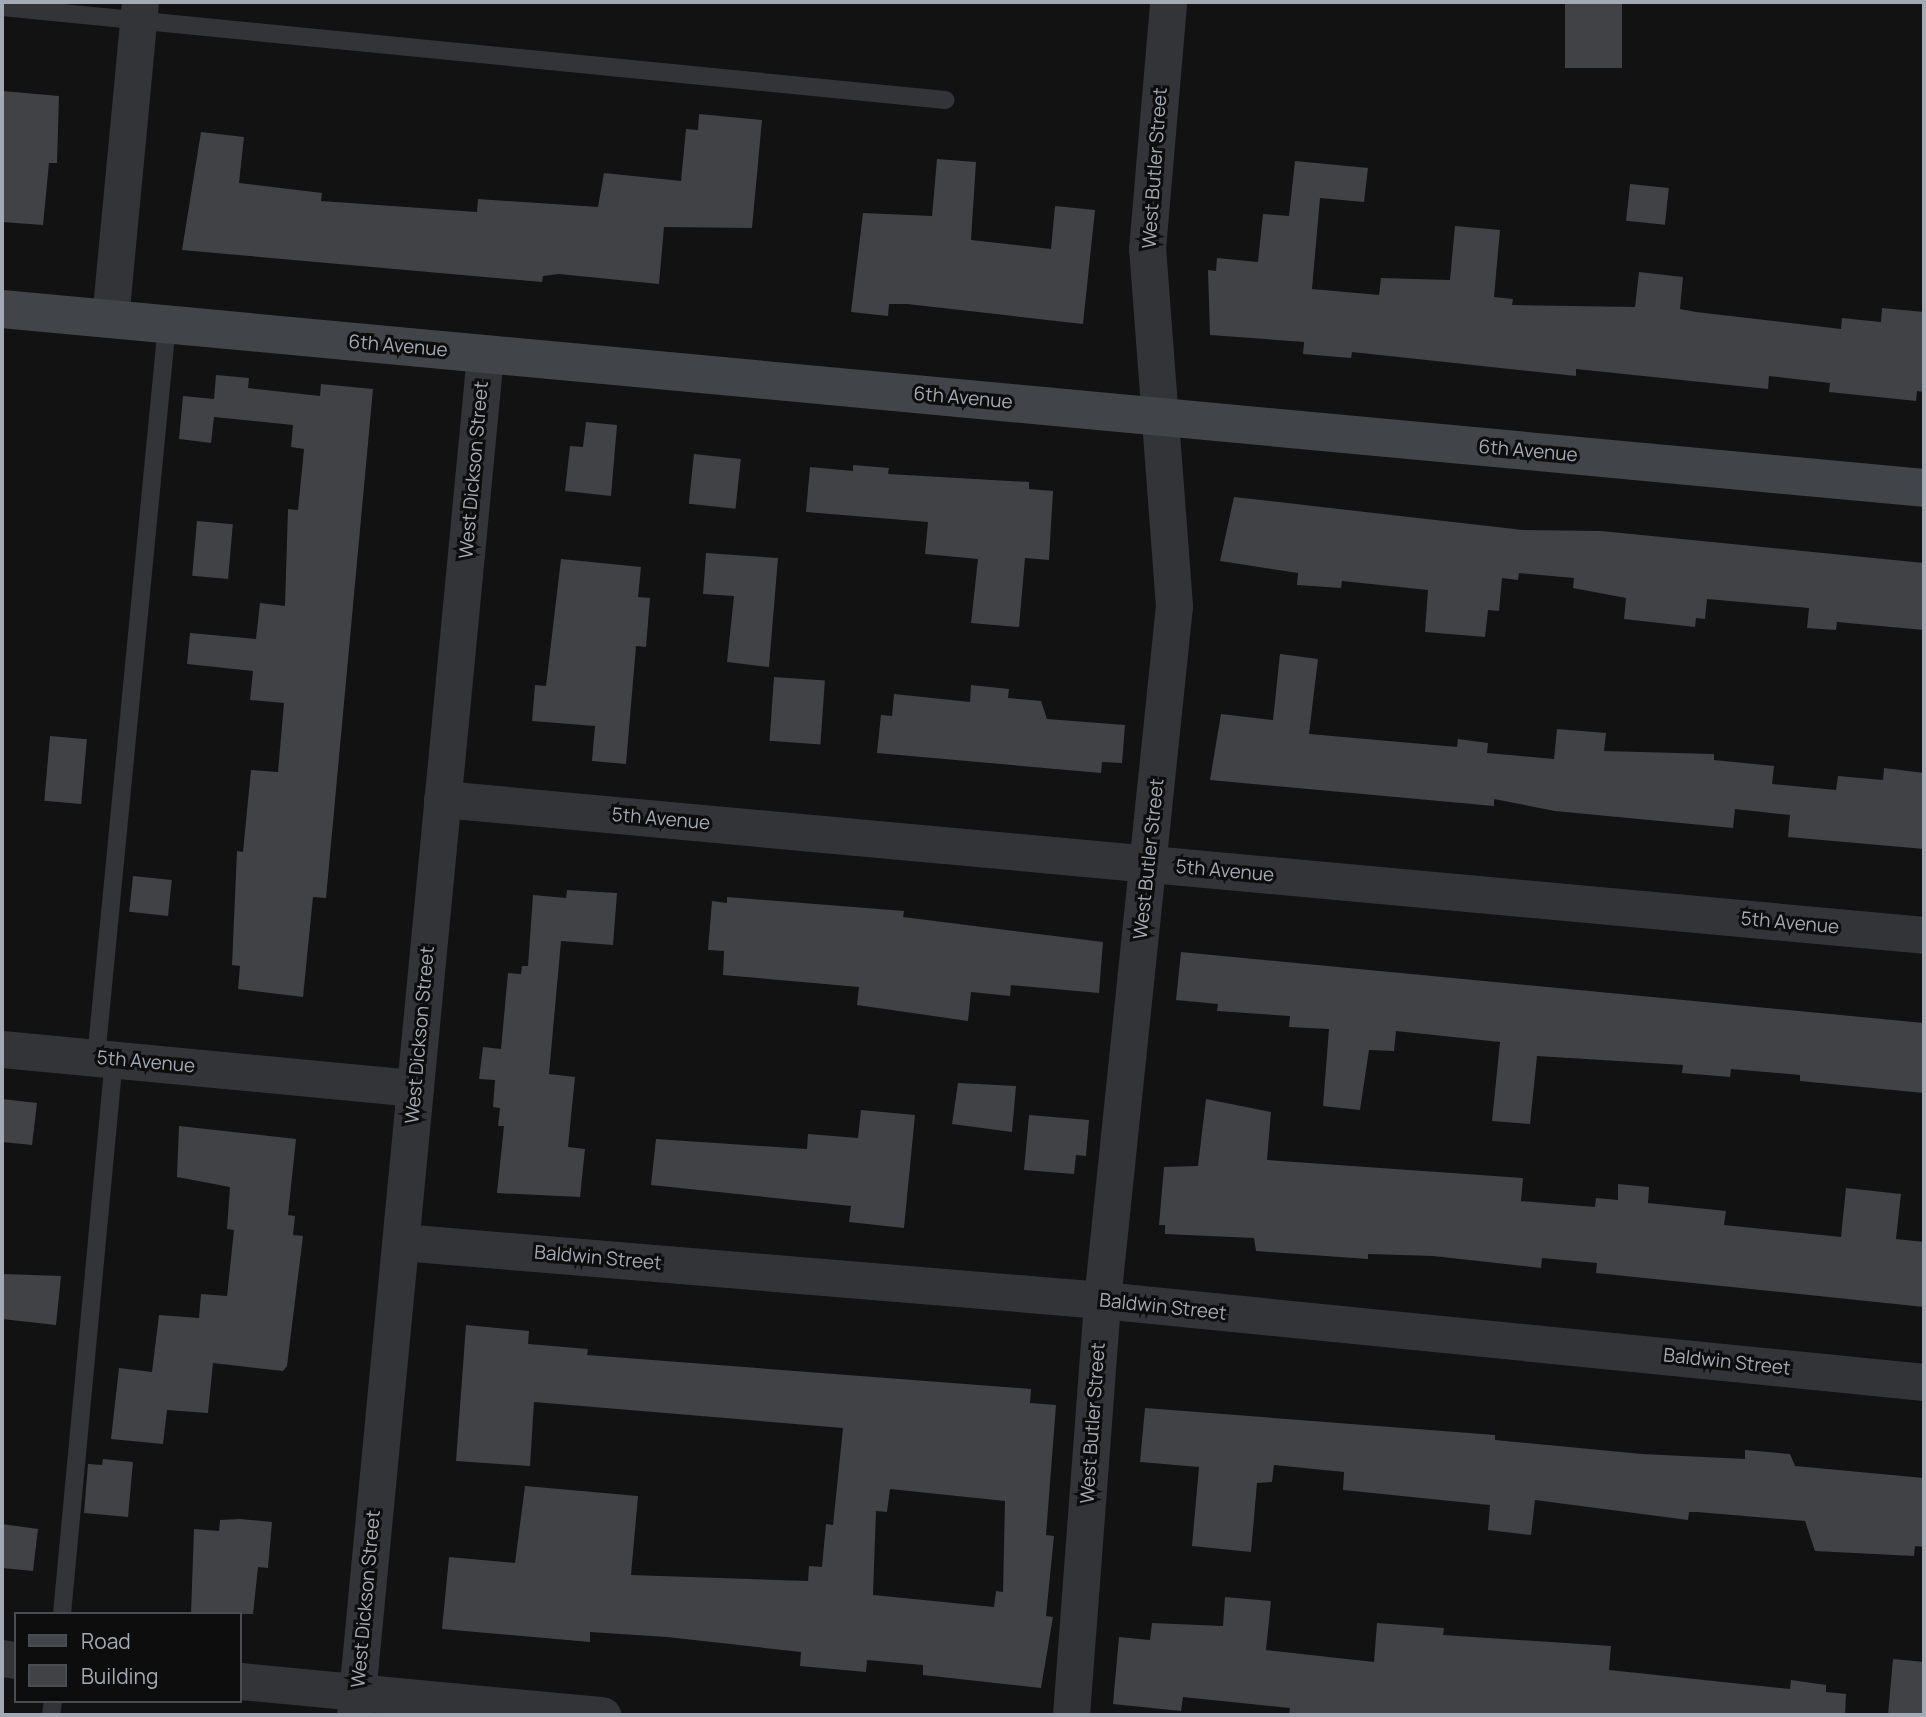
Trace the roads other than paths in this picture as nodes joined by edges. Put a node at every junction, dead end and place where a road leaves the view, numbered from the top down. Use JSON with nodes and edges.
{"nodes":[{"id":1,"x":1168,"y":2,"type":"edge"},
{"id":2,"x":2,"y":7,"type":"edge"},
{"id":3,"x":139,"y":11,"type":"edge"},
{"id":4,"x":945,"y":100,"type":"dead end"},
{"id":5,"x":2,"y":309,"type":"edge"},
{"id":6,"x":110,"y":318,"type":"junction"},
{"id":7,"x":167,"y":324,"type":"junction"},
{"id":8,"x":485,"y":354,"type":"junction"},
{"id":9,"x":1164,"y":417,"type":"junction"},
{"id":10,"x":1924,"y":488,"type":"edge"},
{"id":11,"x":442,"y":799,"type":"junction"},
{"id":12,"x":1149,"y":864,"type":"junction"},
{"id":13,"x":1924,"y":935,"type":"edge"},
{"id":14,"x":2,"y":1049,"type":"edge"},
{"id":15,"x":105,"y":1058,"type":"junction"},
{"id":16,"x":415,"y":1088,"type":"junction"},
{"id":17,"x":401,"y":1242,"type":"junction"},
{"id":18,"x":1102,"y":1300,"type":"junction"},
{"id":19,"x":1924,"y":1382,"type":"edge"},
{"id":20,"x":62,"y":1612,"type":"edge"},
{"id":21,"x":242,"y":1681,"type":"edge"},
{"id":22,"x":356,"y":1704,"type":"edge"},
{"id":23,"x":602,"y":1715,"type":"edge"},
{"id":24,"x":1071,"y":1715,"type":"edge"}],
"edges":[{"from":1,"to":9,"type":"street","name":"West Butler Street"},
{"from":2,"to":3,"type":"lane"},
{"from":3,"to":4,"type":"lane"},
{"from":3,"to":6,"type":"street"},
{"from":5,"to":6,"type":"street","name":"6th Avenue"},
{"from":6,"to":7,"type":"street","name":"6th Avenue"},
{"from":7,"to":8,"type":"street","name":"6th Avenue"},
{"from":7,"to":15,"type":"lane"},
{"from":8,"to":9,"type":"street","name":"6th Avenue"},
{"from":8,"to":11,"type":"street","name":"West Dickson Street"},
{"from":9,"to":10,"type":"street","name":"6th Avenue"},
{"from":9,"to":12,"type":"street","name":"West Butler Street"},
{"from":11,"to":12,"type":"street","name":"5th Avenue"},
{"from":11,"to":16,"type":"street","name":"West Dickson Street"},
{"from":12,"to":13,"type":"street","name":"5th Avenue"},
{"from":12,"to":18,"type":"street","name":"West Butler Street"},
{"from":14,"to":15,"type":"street","name":"5th Avenue"},
{"from":15,"to":16,"type":"street","name":"5th Avenue"},
{"from":15,"to":20,"type":"lane"},
{"from":16,"to":17,"type":"street","name":"West Dickson Street"},
{"from":17,"to":18,"type":"street","name":"Baldwin Street"},
{"from":17,"to":22,"type":"street","name":"West Dickson Street"},
{"from":18,"to":19,"type":"street","name":"Baldwin Street"},
{"from":18,"to":24,"type":"street","name":"West Butler Street"},
{"from":21,"to":22,"type":"street"},
{"from":22,"to":23,"type":"street"}]}
